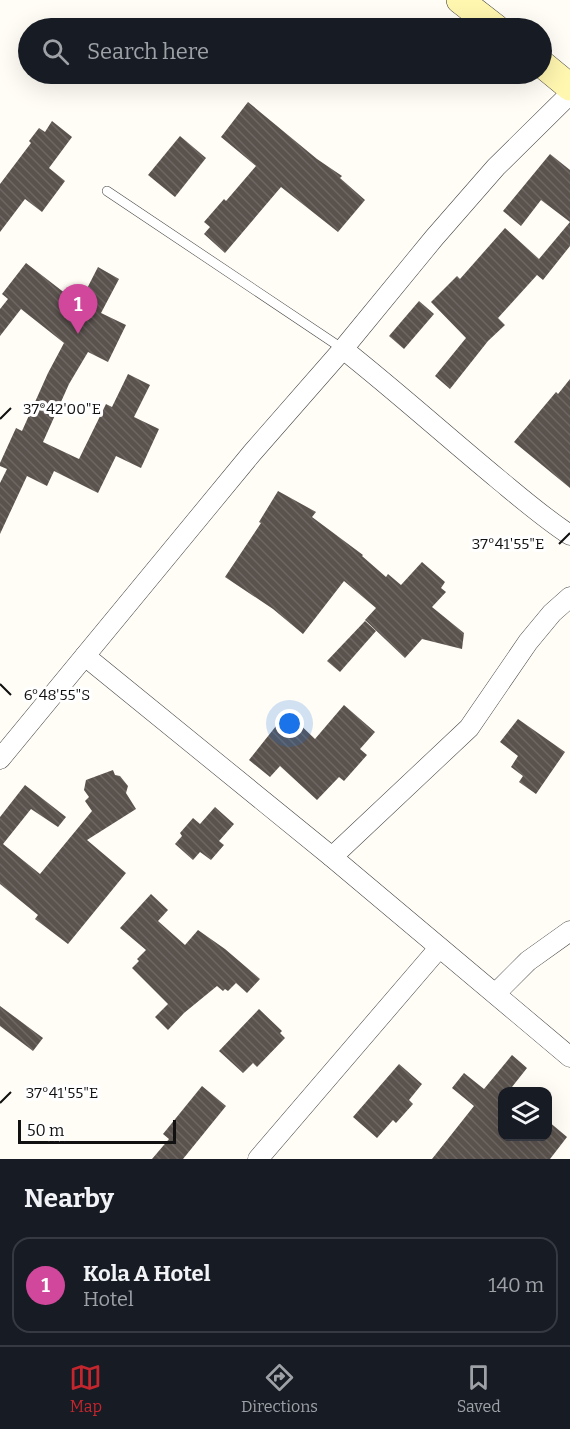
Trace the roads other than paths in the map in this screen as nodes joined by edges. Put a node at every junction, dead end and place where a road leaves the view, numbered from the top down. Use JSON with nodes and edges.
{"nodes":[{"id":1,"x":460,"y":0,"type":"edge"},
{"id":2,"x":483,"y":18,"type":"edge"},
{"id":3,"x":552,"y":72,"type":"edge"},
{"id":4,"x":570,"y":87,"type":"edge"},
{"id":5,"x":570,"y":94,"type":"edge"},
{"id":6,"x":107,"y":191,"type":"dead end"},
{"id":7,"x":344,"y":349,"type":"junction"},
{"id":8,"x":570,"y":535,"type":"edge"},
{"id":9,"x":570,"y":597,"type":"edge"},
{"id":10,"x":85,"y":656,"type":"junction"},
{"id":11,"x":0,"y":759,"type":"edge"},
{"id":12,"x":332,"y":857,"type":"junction"},
{"id":13,"x":570,"y":931,"type":"edge"},
{"id":14,"x":439,"y":948,"type":"junction"},
{"id":15,"x":496,"y":993,"type":"junction"},
{"id":16,"x":570,"y":1057,"type":"edge"},
{"id":17,"x":258,"y":1159,"type":"edge"}],
"edges":[{"from":1,"to":2,"type":"main road"},
{"from":3,"to":4,"type":"main road"},
{"from":5,"to":7,"type":"street"},
{"from":6,"to":7,"type":"lane"},
{"from":7,"to":8,"type":"street"},
{"from":7,"to":10,"type":"street"},
{"from":9,"to":12,"type":"street"},
{"from":10,"to":11,"type":"street"},
{"from":10,"to":12,"type":"street"},
{"from":12,"to":14,"type":"street"},
{"from":13,"to":15,"type":"street"},
{"from":14,"to":15,"type":"street"},
{"from":14,"to":17,"type":"street"},
{"from":15,"to":16,"type":"street"}]}
